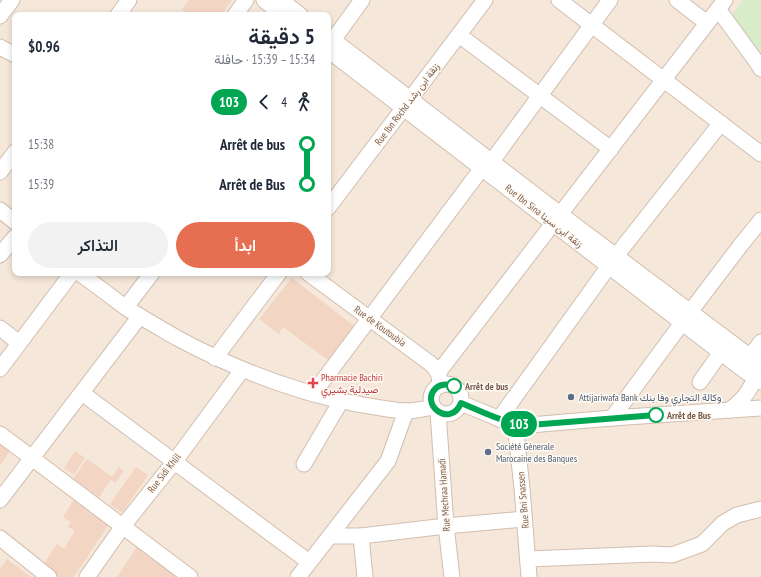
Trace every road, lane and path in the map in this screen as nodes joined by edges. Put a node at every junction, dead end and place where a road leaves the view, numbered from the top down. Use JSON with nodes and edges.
{"nodes":[{"id":1,"x":12,"y":0,"type":"edge"},
{"id":2,"x":129,"y":0,"type":"edge"},
{"id":3,"x":246,"y":0,"type":"edge"},
{"id":4,"x":264,"y":0,"type":"edge"},
{"id":5,"x":280,"y":0,"type":"edge"},
{"id":6,"x":362,"y":0,"type":"edge"},
{"id":7,"x":485,"y":0,"type":"edge"},
{"id":8,"x":559,"y":0,"type":"edge"},
{"id":9,"x":610,"y":0,"type":"edge"},
{"id":10,"x":677,"y":0,"type":"edge"},
{"id":11,"x":722,"y":4,"type":"edge"},
{"id":12,"x":120,"y":12,"type":"edge"},
{"id":13,"x":237,"y":12,"type":"edge"},
{"id":14,"x":279,"y":12,"type":"edge"},
{"id":15,"x":296,"y":12,"type":"edge"},
{"id":16,"x":0,"y":16,"type":"edge"},
{"id":17,"x":707,"y":22,"type":"junction"},
{"id":18,"x":592,"y":25,"type":"junction"},
{"id":19,"x":459,"y":35,"type":"junction"},
{"id":20,"x":331,"y":41,"type":"edge"},
{"id":21,"x":331,"y":43,"type":"edge"},
{"id":22,"x":0,"y":47,"type":"edge"},
{"id":23,"x":12,"y":53,"type":"edge"},
{"id":24,"x":761,"y":69,"type":"edge"},
{"id":25,"x":664,"y":79,"type":"junction"},
{"id":26,"x":540,"y":96,"type":"junction"},
{"id":27,"x":407,"y":104,"type":"junction"},
{"id":28,"x":721,"y":123,"type":"junction"},
{"id":29,"x":611,"y":149,"type":"junction"},
{"id":30,"x":761,"y":154,"type":"edge"},
{"id":31,"x":12,"y":156,"type":"edge"},
{"id":32,"x":487,"y":165,"type":"junction"},
{"id":33,"x":0,"y":172,"type":"edge"},
{"id":34,"x":331,"y":204,"type":"edge"},
{"id":35,"x":0,"y":210,"type":"edge"},
{"id":36,"x":557,"y":218,"type":"junction"},
{"id":37,"x":12,"y":220,"type":"edge"},
{"id":38,"x":761,"y":220,"type":"edge"},
{"id":39,"x":12,"y":241,"type":"edge"},
{"id":40,"x":0,"y":255,"type":"edge"},
{"id":41,"x":612,"y":261,"type":"junction"},
{"id":42,"x":70,"y":276,"type":"edge"},
{"id":43,"x":83,"y":276,"type":"edge"},
{"id":44,"x":150,"y":276,"type":"edge"},
{"id":45,"x":277,"y":276,"type":"edge"},
{"id":46,"x":312,"y":276,"type":"edge"},
{"id":47,"x":126,"y":307,"type":"junction"},
{"id":48,"x":140,"y":316,"type":"junction"},
{"id":49,"x":686,"y":317,"type":"junction"},
{"id":50,"x":369,"y":318,"type":"junction"},
{"id":51,"x":0,"y":328,"type":"edge"},
{"id":52,"x":761,"y":342,"type":"edge"},
{"id":53,"x":19,"y":343,"type":"junction"},
{"id":54,"x":721,"y":352,"type":"junction"},
{"id":55,"x":215,"y":358,"type":"junction"},
{"id":56,"x":0,"y":369,"type":"edge"},
{"id":57,"x":242,"y":370,"type":"junction"},
{"id":58,"x":754,"y":370,"type":"edge"},
{"id":59,"x":439,"y":379,"type":"junction"},
{"id":60,"x":700,"y":382,"type":"dead end"},
{"id":61,"x":82,"y":392,"type":"junction"},
{"id":62,"x":313,"y":394,"type":"junction"},
{"id":63,"x":341,"y":401,"type":"junction"},
{"id":64,"x":461,"y":403,"type":"junction"},
{"id":65,"x":761,"y":408,"type":"edge"},
{"id":66,"x":436,"y":409,"type":"junction"},
{"id":67,"x":730,"y":410,"type":"junction"},
{"id":68,"x":406,"y":411,"type":"junction"},
{"id":69,"x":612,"y":418,"type":"junction"},
{"id":70,"x":499,"y":419,"type":"junction"},
{"id":71,"x":515,"y":424,"type":"junction"},
{"id":72,"x":0,"y":434,"type":"edge"},
{"id":73,"x":32,"y":457,"type":"junction"},
{"id":74,"x":175,"y":461,"type":"junction"},
{"id":75,"x":304,"y":464,"type":"dead end"},
{"id":76,"x":0,"y":500,"type":"edge"},
{"id":77,"x":761,"y":509,"type":"edge"},
{"id":78,"x":524,"y":519,"type":"junction"},
{"id":79,"x":123,"y":526,"type":"junction"},
{"id":80,"x":446,"y":526,"type":"junction"},
{"id":81,"x":330,"y":536,"type":"junction"},
{"id":82,"x":361,"y":536,"type":"junction"},
{"id":83,"x":0,"y":538,"type":"edge"},
{"id":84,"x":528,"y":559,"type":"junction"},
{"id":85,"x":310,"y":562,"type":"junction"},
{"id":86,"x":49,"y":577,"type":"edge"},
{"id":87,"x":87,"y":577,"type":"edge"},
{"id":88,"x":190,"y":577,"type":"edge"},
{"id":89,"x":298,"y":577,"type":"edge"},
{"id":90,"x":366,"y":577,"type":"edge"},
{"id":91,"x":452,"y":577,"type":"edge"},
{"id":92,"x":529,"y":577,"type":"edge"}],
"edges":[{"from":1,"to":16,"type":"street"},
{"from":2,"to":12,"type":"street"},
{"from":3,"to":13,"type":"street"},
{"from":4,"to":14,"type":"street"},
{"from":5,"to":15,"type":"street"},
{"from":6,"to":20,"type":"street"},
{"from":7,"to":19,"type":"street","name":"Rue Ibn Rochd زنقة ابن رشد"},
{"from":8,"to":18,"type":"street"},
{"from":9,"to":18,"type":"street"},
{"from":10,"to":17,"type":"street"},
{"from":11,"to":17,"type":"street"},
{"from":11,"to":24,"type":"street"},
{"from":17,"to":25,"type":"street"},
{"from":18,"to":25,"type":"street"},
{"from":18,"to":26,"type":"street"},
{"from":19,"to":26,"type":"street"},
{"from":19,"to":27,"type":"street","name":"Rue Ibn Rochd زنقة ابن رشد"},
{"from":21,"to":27,"type":"street","name":"Rue Ibn Sina زنقة ابن سينا"},
{"from":22,"to":23,"type":"street"},
{"from":25,"to":28,"type":"street"},
{"from":25,"to":29,"type":"street"},
{"from":26,"to":29,"type":"street"},
{"from":26,"to":32,"type":"street"},
{"from":27,"to":32,"type":"street","name":"Rue Ibn Sina زنقة ابن سينا"},
{"from":27,"to":34,"type":"street","name":"Rue Ibn Rochd زنقة ابن رشد"},
{"from":28,"to":30,"type":"street"},
{"from":28,"to":41,"type":"street"},
{"from":29,"to":36,"type":"street"},
{"from":31,"to":33,"type":"street"},
{"from":32,"to":36,"type":"street","name":"Rue Ibn Sina زنقة ابن سينا"},
{"from":32,"to":50,"type":"street"},
{"from":35,"to":37,"type":"street"},
{"from":36,"to":41,"type":"street","name":"Rue Ibn Sina زنقة ابن سينا"},
{"from":36,"to":59,"type":"street"},
{"from":38,"to":49,"type":"street"},
{"from":39,"to":40,"type":"street"},
{"from":41,"to":49,"type":"street","name":"Rue Ibn Sina زنقة ابن سينا"},
{"from":41,"to":70,"type":"street"},
{"from":42,"to":53,"type":"street"},
{"from":43,"to":47,"type":"street"},
{"from":44,"to":47,"type":"street"},
{"from":45,"to":55,"type":"street"},
{"from":46,"to":50,"type":"street","name":"Rue de Koutoubia"},
{"from":47,"to":48,"type":"street"},
{"from":48,"to":55,"type":"street"},
{"from":48,"to":61,"type":"street"},
{"from":49,"to":54,"type":"street","name":"Rue Ibn Sina زنقة ابن سينا"},
{"from":49,"to":58,"type":"street","name":"Rue Ibn Sina زنقة ابن سينا"},
{"from":49,"to":69,"type":"street"},
{"from":50,"to":59,"type":"street","name":"Rue de Koutoubia"},
{"from":50,"to":62,"type":"street"},
{"from":51,"to":53,"type":"street"},
{"from":52,"to":58,"type":"street"},
{"from":53,"to":56,"type":"street"},
{"from":54,"to":58,"type":"street","name":"Rue Ibn Sina زنقة ابن سينا"},
{"from":54,"to":60,"type":"street"},
{"from":55,"to":57,"type":"street"},
{"from":57,"to":62,"type":"street"},
{"from":57,"to":74,"type":"street","name":"Rue Sidi Khlil"},
{"from":58,"to":67,"type":"street"},
{"from":59,"to":64,"type":"street"},
{"from":59,"to":66,"type":"street"},
{"from":61,"to":73,"type":"street"},
{"from":61,"to":74,"type":"street"},
{"from":62,"to":63,"type":"street"},
{"from":63,"to":68,"type":"street"},
{"from":63,"to":75,"type":"street"},
{"from":64,"to":66,"type":"street"},
{"from":64,"to":70,"type":"street"},
{"from":65,"to":67,"type":"street"},
{"from":66,"to":68,"type":"street"},
{"from":66,"to":80,"type":"street","name":"Rue Mechraa Hamadi"},
{"from":67,"to":69,"type":"street"},
{"from":68,"to":81,"type":"street"},
{"from":69,"to":71,"type":"street"},
{"from":70,"to":71,"type":"street"},
{"from":71,"to":78,"type":"street","name":"Rue Bni Snassen"},
{"from":72,"to":73,"type":"street"},
{"from":73,"to":76,"type":"street"},
{"from":73,"to":79,"type":"street"},
{"from":74,"to":79,"type":"street","name":"Rue Sidi Khlil"},
{"from":74,"to":85,"type":"street"},
{"from":77,"to":84,"type":"street"},
{"from":78,"to":80,"type":"street"},
{"from":78,"to":84,"type":"street","name":"Rue Bni Snassen"},
{"from":79,"to":87,"type":"street","name":"Rue Sidi Khlil"},
{"from":79,"to":88,"type":"street"},
{"from":80,"to":82,"type":"street"},
{"from":80,"to":91,"type":"street","name":"Rue Mechraa Hamadi"},
{"from":81,"to":82,"type":"street"},
{"from":81,"to":85,"type":"street"},
{"from":82,"to":90,"type":"street"},
{"from":83,"to":86,"type":"street"},
{"from":84,"to":92,"type":"street","name":"Rue Bni Snassen"},
{"from":85,"to":89,"type":"street"}]}
